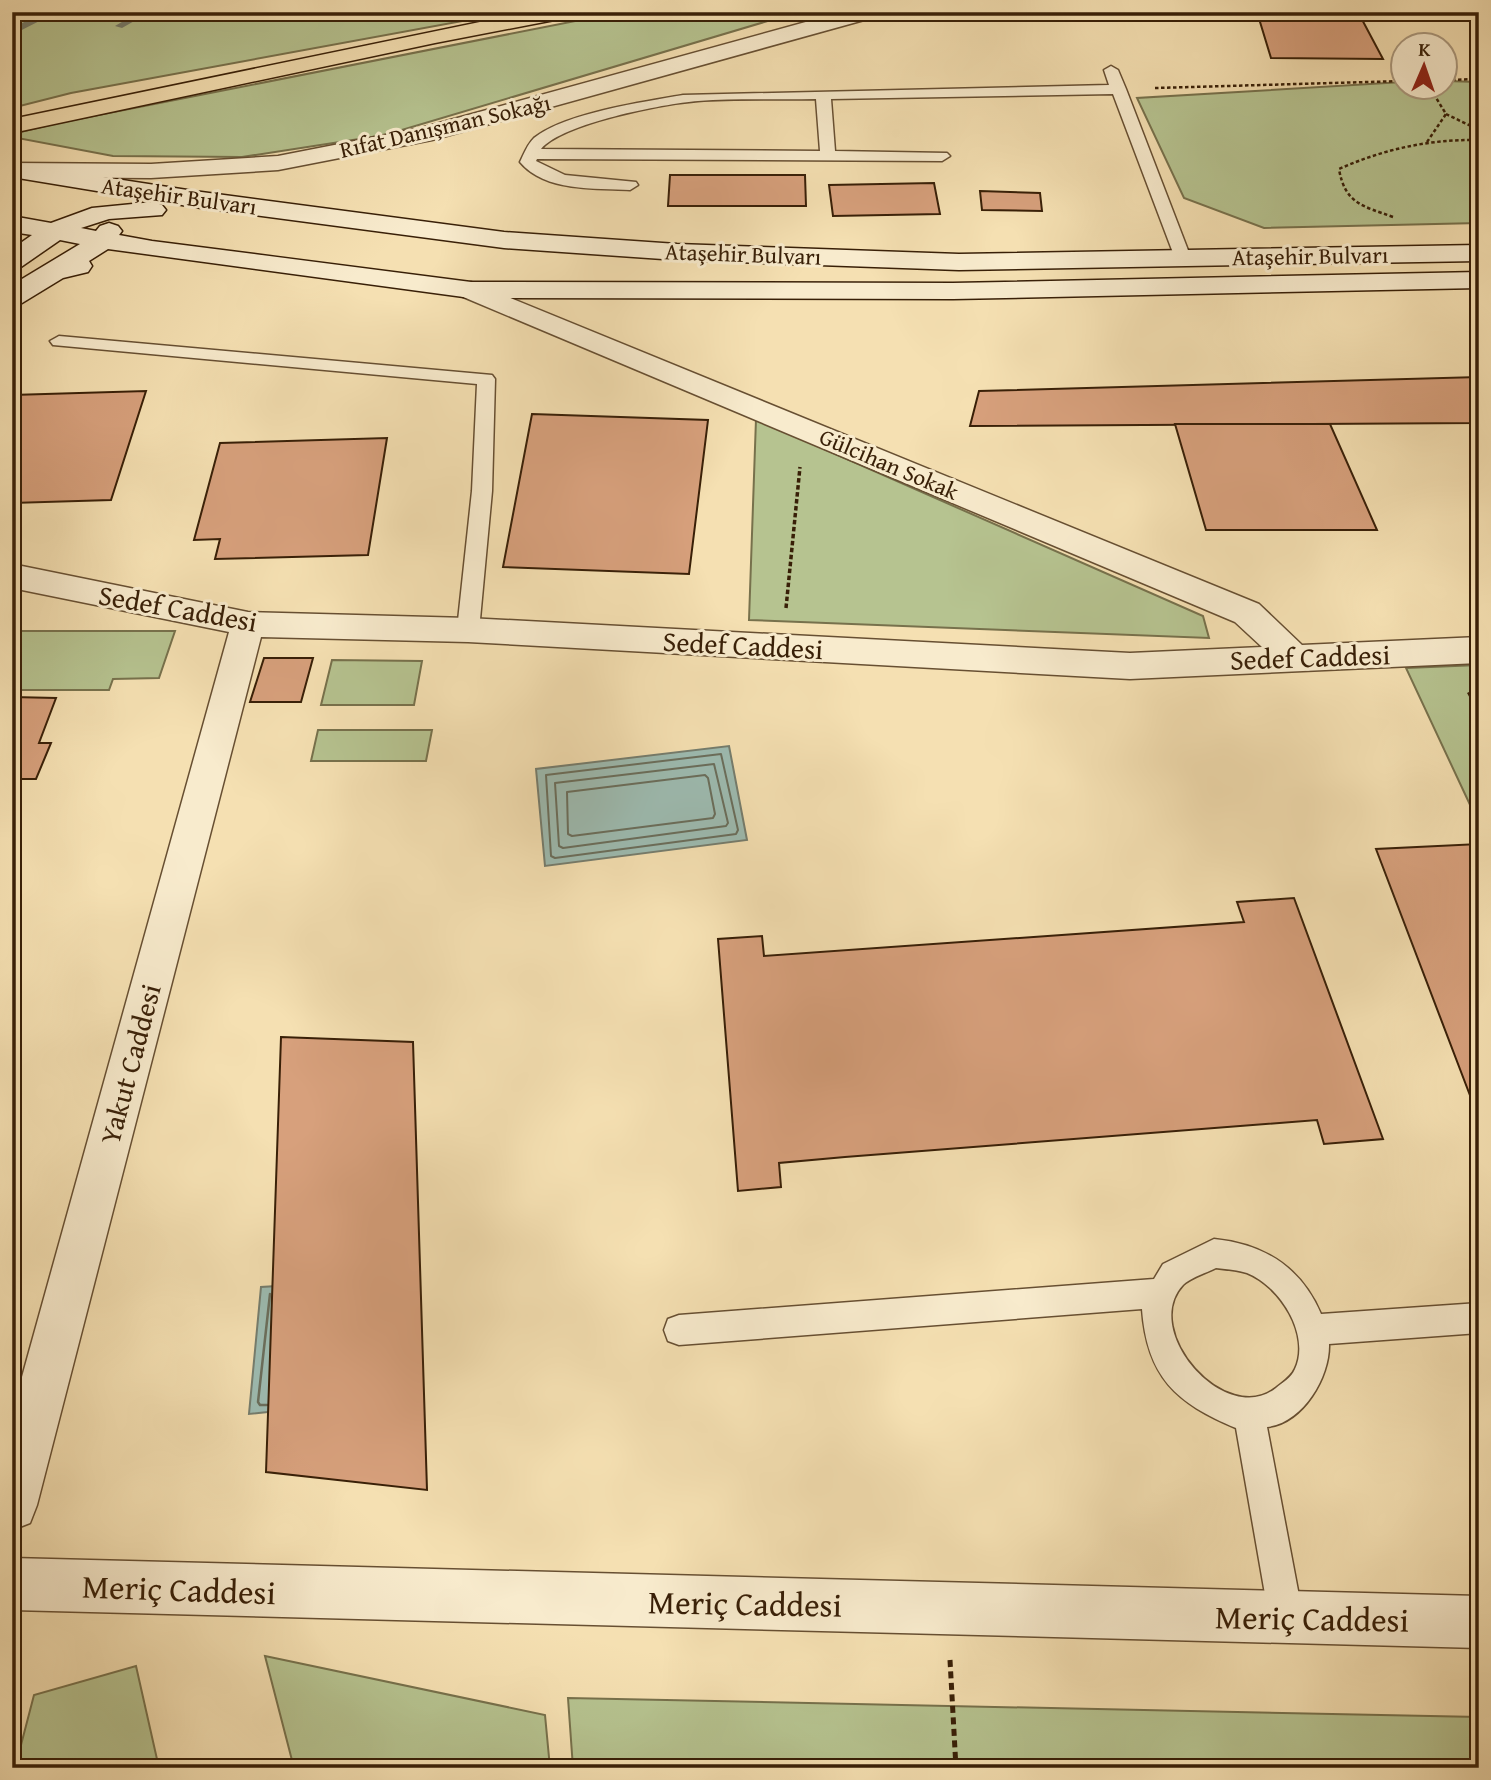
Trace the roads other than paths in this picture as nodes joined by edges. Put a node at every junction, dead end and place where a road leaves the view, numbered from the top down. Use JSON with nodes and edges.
{"nodes":[{"id":1,"x":565,"y":12,"type":"edge"},
{"id":2,"x":838,"y":12,"type":"edge"},
{"id":3,"x":867,"y":12,"type":"edge"},
{"id":4,"x":808,"y":28,"type":"junction"},
{"id":5,"x":1111,"y":70,"type":"dead end"},
{"id":6,"x":1119,"y":89,"type":"junction"},
{"id":7,"x":823,"y":94,"type":"junction"},
{"id":8,"x":12,"y":126,"type":"edge"},
{"id":9,"x":532,"y":154,"type":"junction"},
{"id":10,"x":942,"y":156,"type":"dead end"},
{"id":11,"x":828,"y":157,"type":"junction"},
{"id":12,"x":12,"y":170,"type":"edge"},
{"id":13,"x":66,"y":180,"type":"junction"},
{"id":14,"x":630,"y":185,"type":"dead end"},
{"id":15,"x":122,"y":209,"type":"junction"},
{"id":16,"x":12,"y":224,"type":"edge"},
{"id":17,"x":54,"y":232,"type":"junction"},
{"id":18,"x":504,"y":240,"type":"junction"},
{"id":19,"x":103,"y":241,"type":"junction"},
{"id":20,"x":152,"y":249,"type":"junction"},
{"id":21,"x":1479,"y":253,"type":"edge"},
{"id":22,"x":1183,"y":258,"type":"junction"},
{"id":23,"x":12,"y":261,"type":"edge"},
{"id":24,"x":54,"y":272,"type":"junction"},
{"id":25,"x":1479,"y":280,"type":"edge"},
{"id":26,"x":471,"y":290,"type":"junction"},
{"id":27,"x":12,"y":297,"type":"edge"},
{"id":28,"x":59,"y":341,"type":"dead end"},
{"id":29,"x":12,"y":576,"type":"edge"},
{"id":30,"x":248,"y":624,"type":"junction"},
{"id":31,"x":468,"y":630,"type":"junction"},
{"id":32,"x":1479,"y":650,"type":"edge"},
{"id":33,"x":1293,"y":657,"type":"junction"},
{"id":34,"x":1160,"y":1293,"type":"junction"},
{"id":35,"x":1479,"y":1318,"type":"edge"},
{"id":36,"x":679,"y":1330,"type":"dead end"},
{"id":37,"x":1312,"y":1330,"type":"junction"},
{"id":38,"x":1249,"y":1414,"type":"junction"},
{"id":39,"x":12,"y":1505,"type":"edge"},
{"id":40,"x":12,"y":1584,"type":"edge"},
{"id":41,"x":1286,"y":1618,"type":"junction"},
{"id":42,"x":1479,"y":1622,"type":"edge"}],
"edges":[{"from":1,"to":8,"type":"highway"},
{"from":2,"to":4,"type":"lane"},
{"from":3,"to":4,"type":"street","name":"Rıfat Danışman Sokağı"},
{"from":4,"to":12,"type":"street","name":"Rıfat Danışman Sokağı"},
{"from":5,"to":6,"type":"lane"},
{"from":6,"to":7,"type":"lane"},
{"from":6,"to":22,"type":"lane"},
{"from":7,"to":9,"type":"lane"},
{"from":7,"to":11,"type":"lane"},
{"from":9,"to":11,"type":"lane"},
{"from":9,"to":14,"type":"lane"},
{"from":10,"to":11,"type":"lane"},
{"from":12,"to":13,"type":"street","name":"Ataşehir Bulvarı"},
{"from":13,"to":15,"type":"street"},
{"from":13,"to":18,"type":"street","name":"Ataşehir Bulvarı"},
{"from":15,"to":17,"type":"street"},
{"from":15,"to":18,"type":"street"},
{"from":15,"to":19,"type":"street"},
{"from":16,"to":17,"type":"street","name":"Ataşehir Bulvarı"},
{"from":17,"to":19,"type":"street","name":"Ataşehir Bulvarı"},
{"from":17,"to":23,"type":"street"},
{"from":18,"to":22,"type":"street","name":"Ataşehir Bulvarı"},
{"from":19,"to":20,"type":"street","name":"Ataşehir Bulvarı"},
{"from":19,"to":24,"type":"street"},
{"from":20,"to":24,"type":"street"},
{"from":20,"to":26,"type":"street","name":"Ataşehir Bulvarı"},
{"from":21,"to":22,"type":"street","name":"Ataşehir Bulvarı"},
{"from":24,"to":27,"type":"street"},
{"from":25,"to":26,"type":"street","name":"Ataşehir Bulvarı"},
{"from":26,"to":33,"type":"street","name":"Gülcihan Sokak"},
{"from":28,"to":31,"type":"lane"},
{"from":29,"to":30,"type":"street","name":"Sedef Caddesi"},
{"from":30,"to":31,"type":"street","name":"Sedef Caddesi"},
{"from":30,"to":39,"type":"street","name":"Yakut Caddesi"},
{"from":31,"to":33,"type":"street","name":"Sedef Caddesi"},
{"from":32,"to":33,"type":"street","name":"Sedef Caddesi"},
{"from":34,"to":36,"type":"lane"},
{"from":34,"to":37,"type":"lane"},
{"from":34,"to":38,"type":"lane"},
{"from":35,"to":37,"type":"lane"},
{"from":37,"to":38,"type":"lane"},
{"from":38,"to":41,"type":"lane"},
{"from":40,"to":41,"type":"street","name":"Meriç Caddesi"},
{"from":41,"to":42,"type":"street","name":"Meriç Caddesi"}]}
